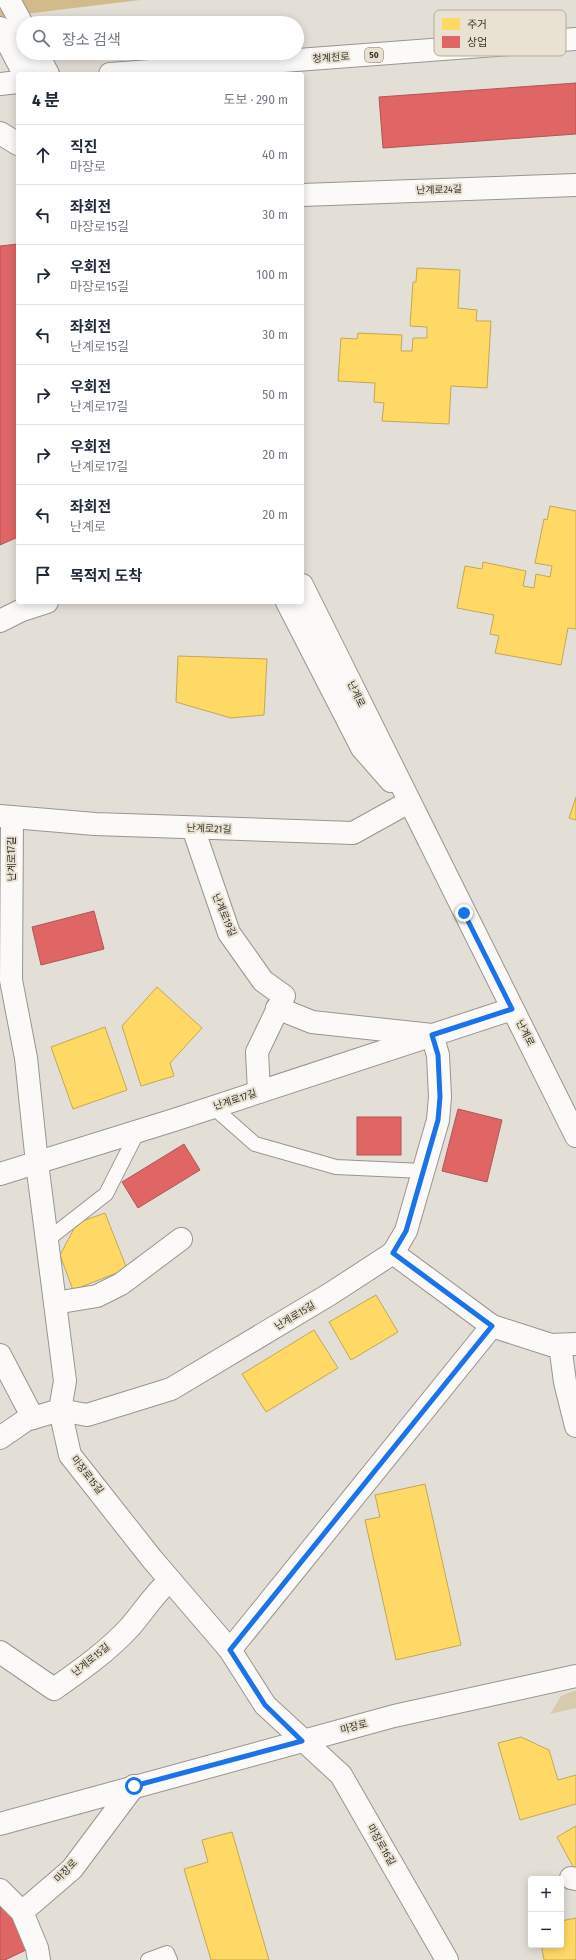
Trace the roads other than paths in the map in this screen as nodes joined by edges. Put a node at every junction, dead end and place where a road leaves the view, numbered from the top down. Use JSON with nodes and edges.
{"nodes":[{"id":1,"x":9,"y":0,"type":"edge"},
{"id":2,"x":18,"y":16,"type":"edge"},
{"id":3,"x":0,"y":28,"type":"edge"},
{"id":4,"x":576,"y":39,"type":"edge"},
{"id":5,"x":566,"y":40,"type":"edge"},
{"id":6,"x":434,"y":51,"type":"edge"},
{"id":7,"x":19,"y":72,"type":"edge"},
{"id":8,"x":170,"y":72,"type":"edge"},
{"id":9,"x":16,"y":76,"type":"edge"},
{"id":10,"x":0,"y":84,"type":"edge"},
{"id":11,"x":0,"y":133,"type":"edge"},
{"id":12,"x":16,"y":143,"type":"edge"},
{"id":13,"x":576,"y":185,"type":"edge"},
{"id":14,"x":304,"y":195,"type":"edge"},
{"id":15,"x":304,"y":590,"type":"edge"},
{"id":16,"x":41,"y":604,"type":"edge"},
{"id":17,"x":288,"y":604,"type":"edge"},
{"id":18,"x":0,"y":621,"type":"edge"},
{"id":19,"x":409,"y":802,"type":"junction"},
{"id":20,"x":6,"y":817,"type":"edge"},
{"id":21,"x":192,"y":828,"type":"junction"},
{"id":22,"x":278,"y":1008,"type":"junction"},
{"id":23,"x":512,"y":1009,"type":"junction"},
{"id":24,"x":432,"y":1035,"type":"junction"},
{"id":25,"x":259,"y":1092,"type":"junction"},
{"id":26,"x":212,"y":1107,"type":"junction"},
{"id":27,"x":138,"y":1131,"type":"junction"},
{"id":28,"x":576,"y":1136,"type":"edge"},
{"id":29,"x":37,"y":1163,"type":"junction"},
{"id":30,"x":423,"y":1171,"type":"junction"},
{"id":31,"x":0,"y":1174,"type":"edge"},
{"id":32,"x":182,"y":1239,"type":"dead end"},
{"id":33,"x":47,"y":1240,"type":"junction"},
{"id":34,"x":393,"y":1253,"type":"junction"},
{"id":35,"x":55,"y":1303,"type":"junction"},
{"id":36,"x":492,"y":1326,"type":"junction"},
{"id":37,"x":568,"y":1344,"type":"edge"},
{"id":38,"x":0,"y":1355,"type":"edge"},
{"id":39,"x":60,"y":1410,"type":"junction"},
{"id":40,"x":33,"y":1418,"type":"junction"},
{"id":41,"x":576,"y":1426,"type":"edge"},
{"id":42,"x":0,"y":1438,"type":"edge"},
{"id":43,"x":170,"y":1580,"type":"junction"},
{"id":44,"x":230,"y":1650,"type":"junction"},
{"id":45,"x":0,"y":1652,"type":"edge"},
{"id":46,"x":576,"y":1676,"type":"edge"},
{"id":47,"x":302,"y":1741,"type":"junction"},
{"id":48,"x":134,"y":1786,"type":"junction"},
{"id":49,"x":0,"y":1824,"type":"edge"},
{"id":50,"x":0,"y":1890,"type":"edge"},
{"id":51,"x":22,"y":1912,"type":"junction"},
{"id":52,"x":39,"y":1960,"type":"edge"},
{"id":53,"x":148,"y":1960,"type":"edge"},
{"id":54,"x":170,"y":1960,"type":"edge"},
{"id":55,"x":447,"y":1960,"type":"edge"}],
"edges":[{"from":1,"to":2,"type":"street"},
{"from":3,"to":7,"type":"street"},
{"from":4,"to":5,"type":"street","name":"청계천로","number":"50"},
{"from":6,"to":8,"type":"street","name":"청계천로","number":"50"},
{"from":9,"to":10,"type":"street"},
{"from":11,"to":12,"type":"street"},
{"from":13,"to":14,"type":"street","name":"난계로24길"},
{"from":15,"to":19,"type":"street","name":"난계로"},
{"from":16,"to":18,"type":"street"},
{"from":17,"to":19,"type":"street","name":"난계로"},
{"from":19,"to":21,"type":"street","name":"난계로21길"},
{"from":19,"to":23,"type":"street","name":"난계로"},
{"from":20,"to":21,"type":"street","name":"난계로21길"},
{"from":20,"to":29,"type":"street","name":"난계로17길"},
{"from":21,"to":22,"type":"street","name":"난계로19길"},
{"from":22,"to":24,"type":"street"},
{"from":22,"to":25,"type":"street","name":"난계로19길"},
{"from":23,"to":24,"type":"street","name":"난계로17길"},
{"from":23,"to":28,"type":"street","name":"난계로"},
{"from":24,"to":25,"type":"street","name":"난계로17길"},
{"from":24,"to":30,"type":"street"},
{"from":25,"to":26,"type":"street","name":"난계로17길"},
{"from":26,"to":27,"type":"street","name":"난계로17길"},
{"from":26,"to":30,"type":"lane"},
{"from":27,"to":29,"type":"street","name":"난계로17길"},
{"from":27,"to":33,"type":"lane"},
{"from":29,"to":31,"type":"street","name":"난계로17길"},
{"from":29,"to":33,"type":"street","name":"마장로15길"},
{"from":30,"to":34,"type":"street"},
{"from":32,"to":35,"type":"street"},
{"from":33,"to":35,"type":"street","name":"마장로15길"},
{"from":34,"to":36,"type":"street"},
{"from":34,"to":39,"type":"street","name":"난계로15길"},
{"from":35,"to":39,"type":"street","name":"마장로15길"},
{"from":36,"to":37,"type":"street"},
{"from":36,"to":44,"type":"street"},
{"from":37,"to":41,"type":"street"},
{"from":38,"to":40,"type":"street"},
{"from":39,"to":40,"type":"street","name":"난계로15길"},
{"from":39,"to":43,"type":"street","name":"마장로15길"},
{"from":40,"to":42,"type":"street","name":"난계로15길"},
{"from":43,"to":44,"type":"street","name":"마장로15길"},
{"from":43,"to":45,"type":"street","name":"난계로15길"},
{"from":44,"to":47,"type":"street","name":"마장로15길"},
{"from":46,"to":47,"type":"street","name":"마장로"},
{"from":47,"to":48,"type":"street","name":"마장로"},
{"from":47,"to":55,"type":"street","name":"마장로16길"},
{"from":48,"to":49,"type":"street","name":"마장로"},
{"from":48,"to":51,"type":"street","name":"마장로"},
{"from":50,"to":51,"type":"street"},
{"from":51,"to":52,"type":"street"},
{"from":53,"to":54,"type":"lane"}]}
